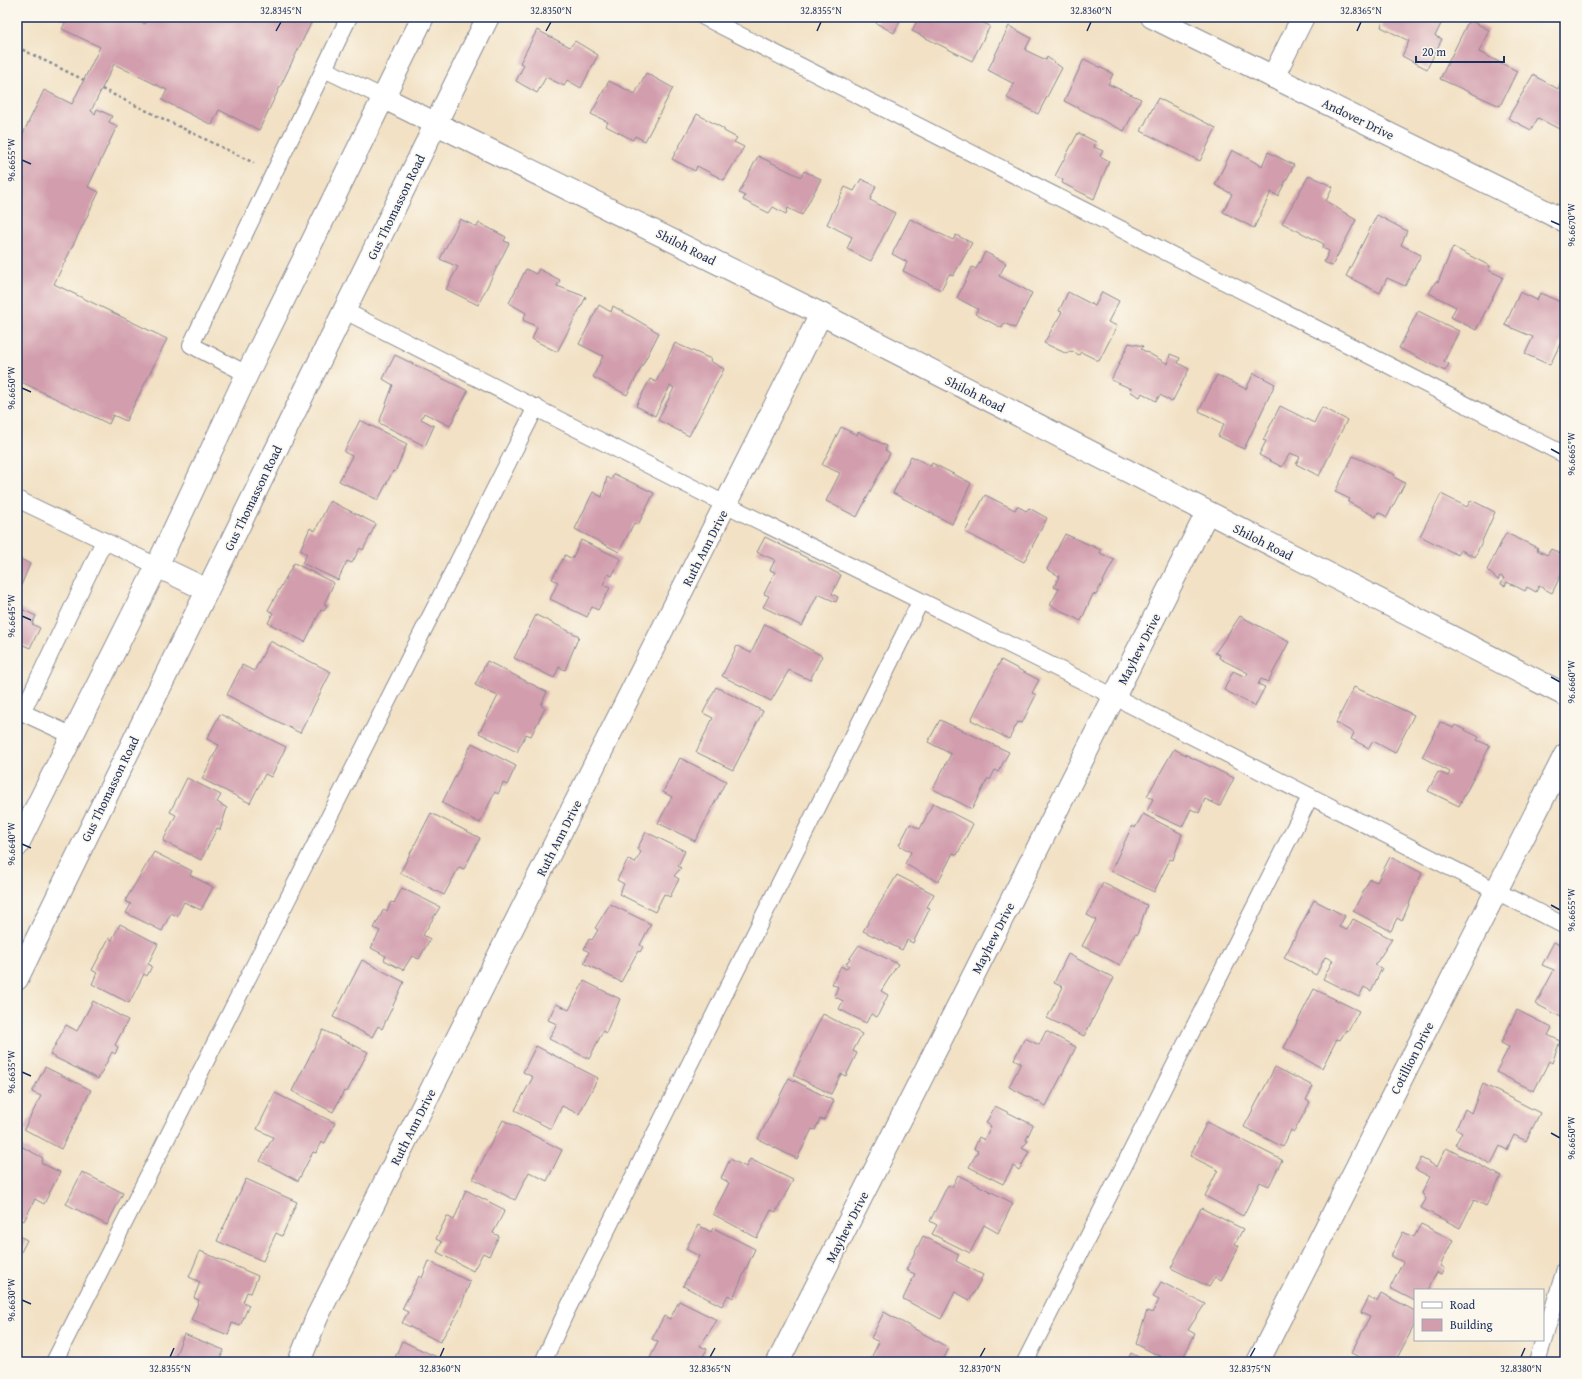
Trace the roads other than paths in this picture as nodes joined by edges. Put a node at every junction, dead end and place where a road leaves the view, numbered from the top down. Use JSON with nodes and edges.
{"nodes":[{"id":1,"x":349,"y":17,"type":"edge"},
{"id":2,"x":423,"y":17,"type":"edge"},
{"id":3,"x":488,"y":17,"type":"edge"},
{"id":4,"x":704,"y":17,"type":"edge"},
{"id":5,"x":1152,"y":17,"type":"edge"},
{"id":6,"x":1304,"y":17,"type":"edge"},
{"id":7,"x":324,"y":69,"type":"junction"},
{"id":8,"x":1273,"y":77,"type":"junction"},
{"id":9,"x":382,"y":97,"type":"junction"},
{"id":10,"x":437,"y":123,"type":"junction"},
{"id":11,"x":1565,"y":221,"type":"edge"},
{"id":12,"x":345,"y":311,"type":"junction"},
{"id":13,"x":821,"y":314,"type":"junction"},
{"id":14,"x":247,"y":374,"type":"junction"},
{"id":15,"x":536,"y":407,"type":"junction"},
{"id":16,"x":1565,"y":455,"type":"edge"},
{"id":17,"x":17,"y":499,"type":"edge"},
{"id":18,"x":727,"y":505,"type":"junction"},
{"id":19,"x":1207,"y":513,"type":"junction"},
{"id":20,"x":104,"y":541,"type":"junction"},
{"id":21,"x":157,"y":566,"type":"junction"},
{"id":22,"x":207,"y":590,"type":"junction"},
{"id":23,"x":920,"y":602,"type":"junction"},
{"id":24,"x":1565,"y":695,"type":"edge"},
{"id":25,"x":1115,"y":697,"type":"junction"},
{"id":26,"x":20,"y":711,"type":"edge"},
{"id":27,"x":71,"y":735,"type":"junction"},
{"id":28,"x":1565,"y":755,"type":"edge"},
{"id":29,"x":1310,"y":797,"type":"junction"},
{"id":30,"x":17,"y":846,"type":"edge"},
{"id":31,"x":1496,"y":890,"type":"junction"},
{"id":32,"x":1565,"y":926,"type":"edge"},
{"id":33,"x":18,"y":974,"type":"edge"},
{"id":34,"x":1565,"y":1269,"type":"edge"},
{"id":35,"x":1544,"y":1339,"type":"edge"},
{"id":36,"x":1543,"y":1341,"type":"edge"},
{"id":37,"x":54,"y":1362,"type":"edge"},
{"id":38,"x":299,"y":1362,"type":"edge"},
{"id":39,"x":543,"y":1362,"type":"edge"},
{"id":40,"x":778,"y":1362,"type":"edge"},
{"id":41,"x":1025,"y":1362,"type":"edge"},
{"id":42,"x":1258,"y":1362,"type":"edge"},
{"id":43,"x":1537,"y":1362,"type":"edge"}],
"edges":[{"from":1,"to":7,"type":"lane"},
{"from":2,"to":9,"type":"street"},
{"from":3,"to":10,"type":"street","name":"Gus Thomasson Road"},
{"from":4,"to":16,"type":"lane"},
{"from":5,"to":8,"type":"street","name":"Andover Drive"},
{"from":6,"to":8,"type":"street"},
{"from":7,"to":9,"type":"lane"},
{"from":7,"to":14,"type":"lane"},
{"from":8,"to":11,"type":"street","name":"Andover Drive"},
{"from":9,"to":10,"type":"street","name":"Shiloh Road"},
{"from":9,"to":14,"type":"street"},
{"from":10,"to":12,"type":"street","name":"Gus Thomasson Road"},
{"from":10,"to":13,"type":"street","name":"Shiloh Road"},
{"from":12,"to":15,"type":"lane"},
{"from":12,"to":22,"type":"street","name":"Gus Thomasson Road"},
{"from":13,"to":18,"type":"street","name":"Ruth Ann Drive"},
{"from":13,"to":19,"type":"street","name":"Shiloh Road"},
{"from":14,"to":21,"type":"street"},
{"from":15,"to":18,"type":"lane"},
{"from":15,"to":37,"type":"lane"},
{"from":17,"to":20,"type":"lane"},
{"from":18,"to":23,"type":"lane"},
{"from":18,"to":38,"type":"street","name":"Ruth Ann Drive"},
{"from":19,"to":24,"type":"street","name":"Shiloh Road"},
{"from":19,"to":25,"type":"street","name":"Mayhew Drive"},
{"from":20,"to":21,"type":"lane"},
{"from":20,"to":26,"type":"lane"},
{"from":21,"to":22,"type":"street"},
{"from":21,"to":27,"type":"street"},
{"from":22,"to":33,"type":"street","name":"Gus Thomasson Road"},
{"from":23,"to":25,"type":"lane"},
{"from":23,"to":39,"type":"lane"},
{"from":25,"to":29,"type":"lane"},
{"from":25,"to":40,"type":"street","name":"Mayhew Drive"},
{"from":26,"to":27,"type":"lane"},
{"from":27,"to":30,"type":"street"},
{"from":28,"to":31,"type":"street","name":"Cotillion Drive"},
{"from":29,"to":31,"type":"lane"},
{"from":29,"to":41,"type":"lane"},
{"from":31,"to":32,"type":"lane"},
{"from":31,"to":42,"type":"street","name":"Cotillion Drive"},
{"from":34,"to":35,"type":"lane"},
{"from":36,"to":43,"type":"lane"}]}
